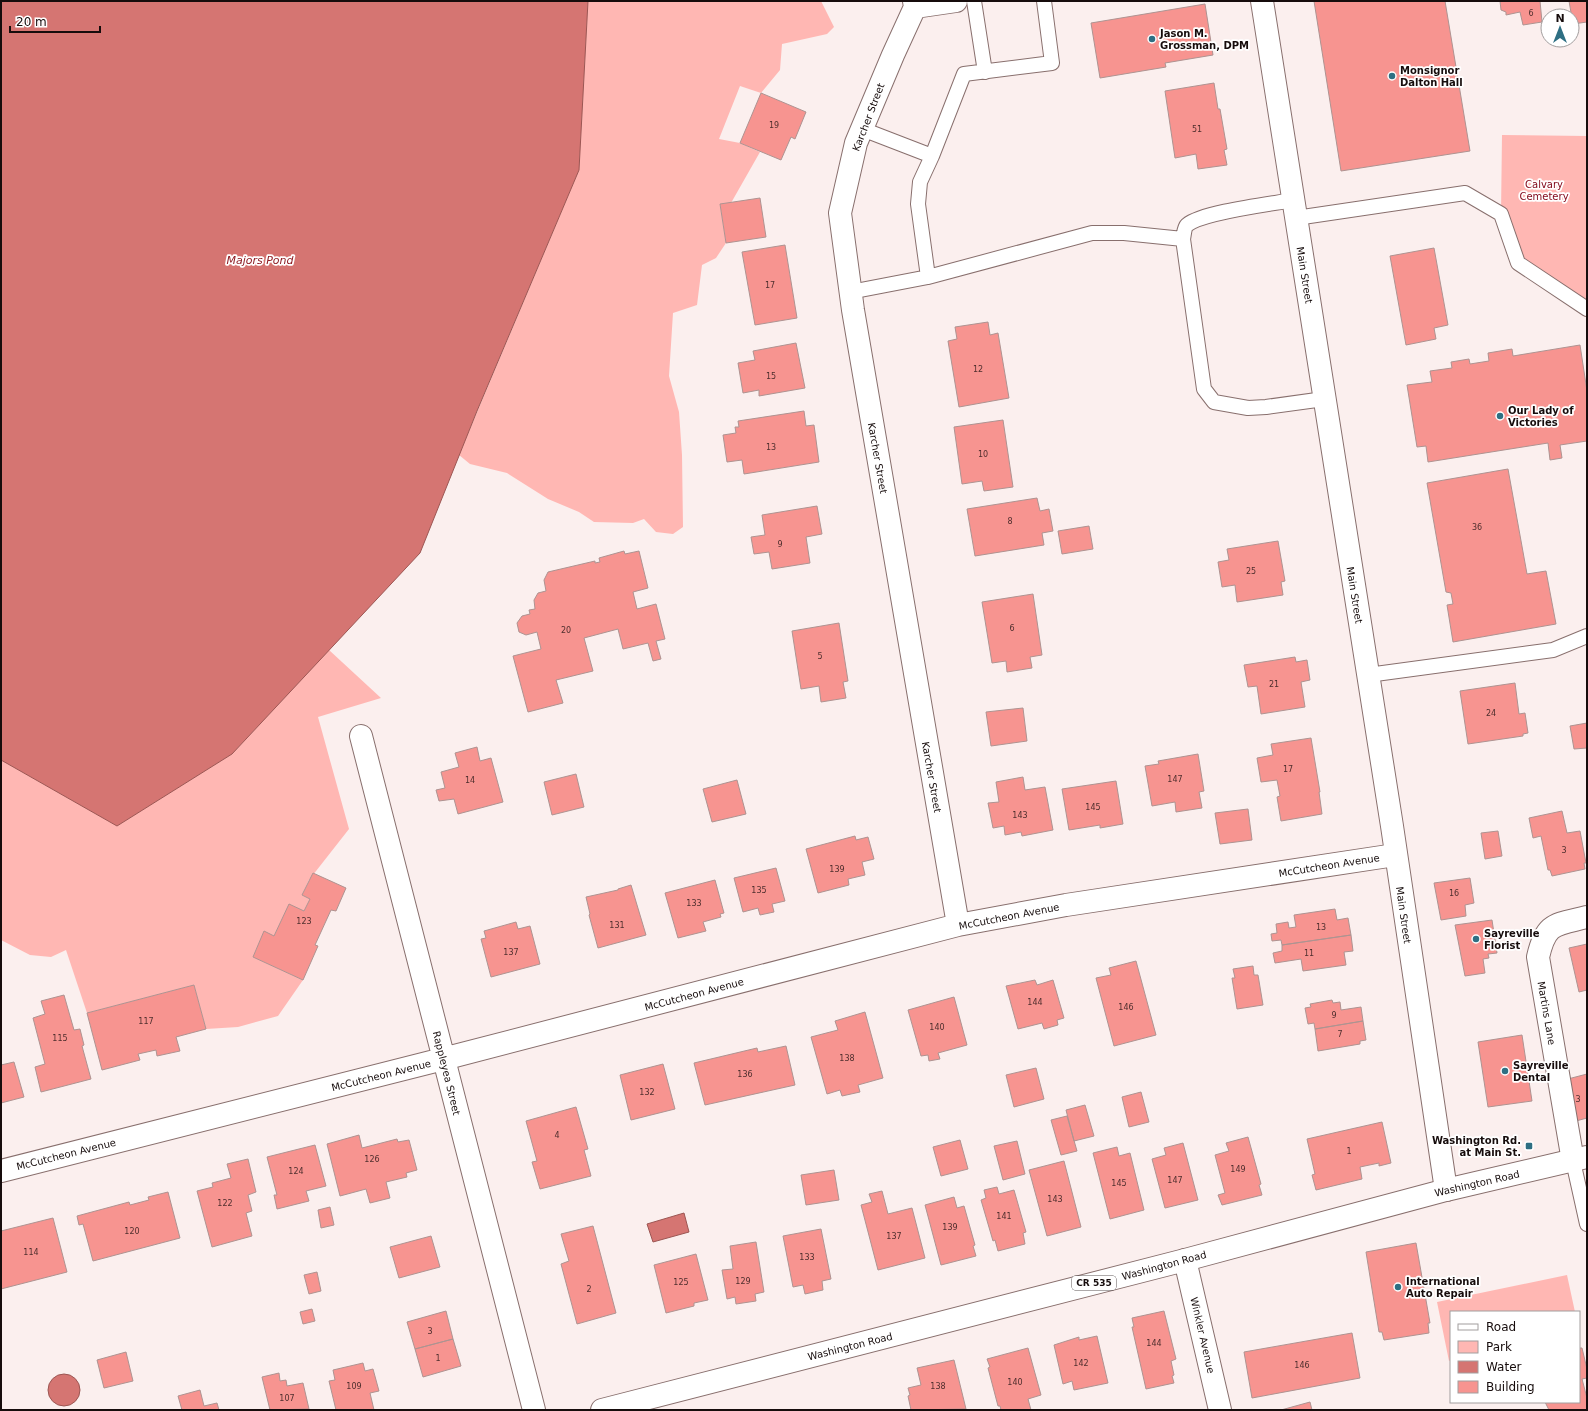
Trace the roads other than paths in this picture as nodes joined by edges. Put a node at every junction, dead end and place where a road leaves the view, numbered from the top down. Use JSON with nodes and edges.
{"nodes":[{"id":1,"x":956,"y":1,"type":"edge"},
{"id":2,"x":974,"y":1,"type":"edge"},
{"id":3,"x":1044,"y":1,"type":"edge"},
{"id":4,"x":1262,"y":1,"type":"edge"},
{"id":5,"x":915,"y":4,"type":"edge"},
{"id":6,"x":984,"y":72,"type":"junction"},
{"id":7,"x":862,"y":129,"type":"junction"},
{"id":8,"x":932,"y":156,"type":"junction"},
{"id":9,"x":1295,"y":209,"type":"junction"},
{"id":10,"x":1182,"y":239,"type":"junction"},
{"id":11,"x":928,"y":277,"type":"junction"},
{"id":12,"x":850,"y":292,"type":"junction"},
{"id":13,"x":1587,"y":309,"type":"edge"},
{"id":14,"x":1324,"y":399,"type":"junction"},
{"id":15,"x":1587,"y":636,"type":"edge"},
{"id":16,"x":1368,"y":675,"type":"junction"},
{"id":17,"x":361,"y":736,"type":"dead end"},
{"id":18,"x":1395,"y":855,"type":"junction"},
{"id":19,"x":1587,"y":917,"type":"edge"},
{"id":20,"x":958,"y":926,"type":"junction"},
{"id":21,"x":443,"y":1059,"type":"junction"},
{"id":22,"x":1580,"y":1159,"type":"edge"},
{"id":23,"x":1,"y":1171,"type":"edge"},
{"id":24,"x":1446,"y":1190,"type":"junction"},
{"id":25,"x":1587,"y":1224,"type":"edge"},
{"id":26,"x":1185,"y":1260,"type":"junction"},
{"id":27,"x":534,"y":1410,"type":"edge"},
{"id":28,"x":602,"y":1410,"type":"edge"},
{"id":29,"x":1220,"y":1410,"type":"edge"}],
"edges":[{"from":1,"to":5,"type":"street"},
{"from":2,"to":6,"type":"lane"},
{"from":3,"to":6,"type":"lane"},
{"from":4,"to":9,"type":"street","name":"Main Street"},
{"from":5,"to":7,"type":"street","name":"Karcher Street"},
{"from":6,"to":8,"type":"lane"},
{"from":7,"to":8,"type":"lane"},
{"from":7,"to":12,"type":"street","name":"Karcher Street"},
{"from":8,"to":11,"type":"lane"},
{"from":9,"to":10,"type":"lane"},
{"from":9,"to":13,"type":"lane"},
{"from":9,"to":14,"type":"street","name":"Main Street"},
{"from":10,"to":11,"type":"lane"},
{"from":10,"to":14,"type":"lane"},
{"from":11,"to":12,"type":"lane"},
{"from":12,"to":20,"type":"street","name":"Karcher Street"},
{"from":14,"to":16,"type":"street","name":"Main Street"},
{"from":15,"to":16,"type":"lane"},
{"from":16,"to":18,"type":"street","name":"Main Street"},
{"from":17,"to":21,"type":"street","name":"Rappleyea Street"},
{"from":18,"to":20,"type":"street","name":"McCutcheon Avenue"},
{"from":18,"to":24,"type":"street","name":"Main Street"},
{"from":19,"to":22,"type":"street","name":"Martins Lane"},
{"from":20,"to":21,"type":"street","name":"McCutcheon Avenue"},
{"from":21,"to":23,"type":"street","name":"McCutcheon Avenue"},
{"from":21,"to":27,"type":"street","name":"Rappleyea Street"},
{"from":22,"to":24,"type":"street","name":"Washington Road","number":"CR 535"},
{"from":22,"to":25,"type":"lane"},
{"from":24,"to":26,"type":"street","name":"Washington Road","number":"CR 535"},
{"from":26,"to":28,"type":"street","name":"Washington Road","number":"CR 535"},
{"from":26,"to":29,"type":"street","name":"Winkler Avenue"}]}
